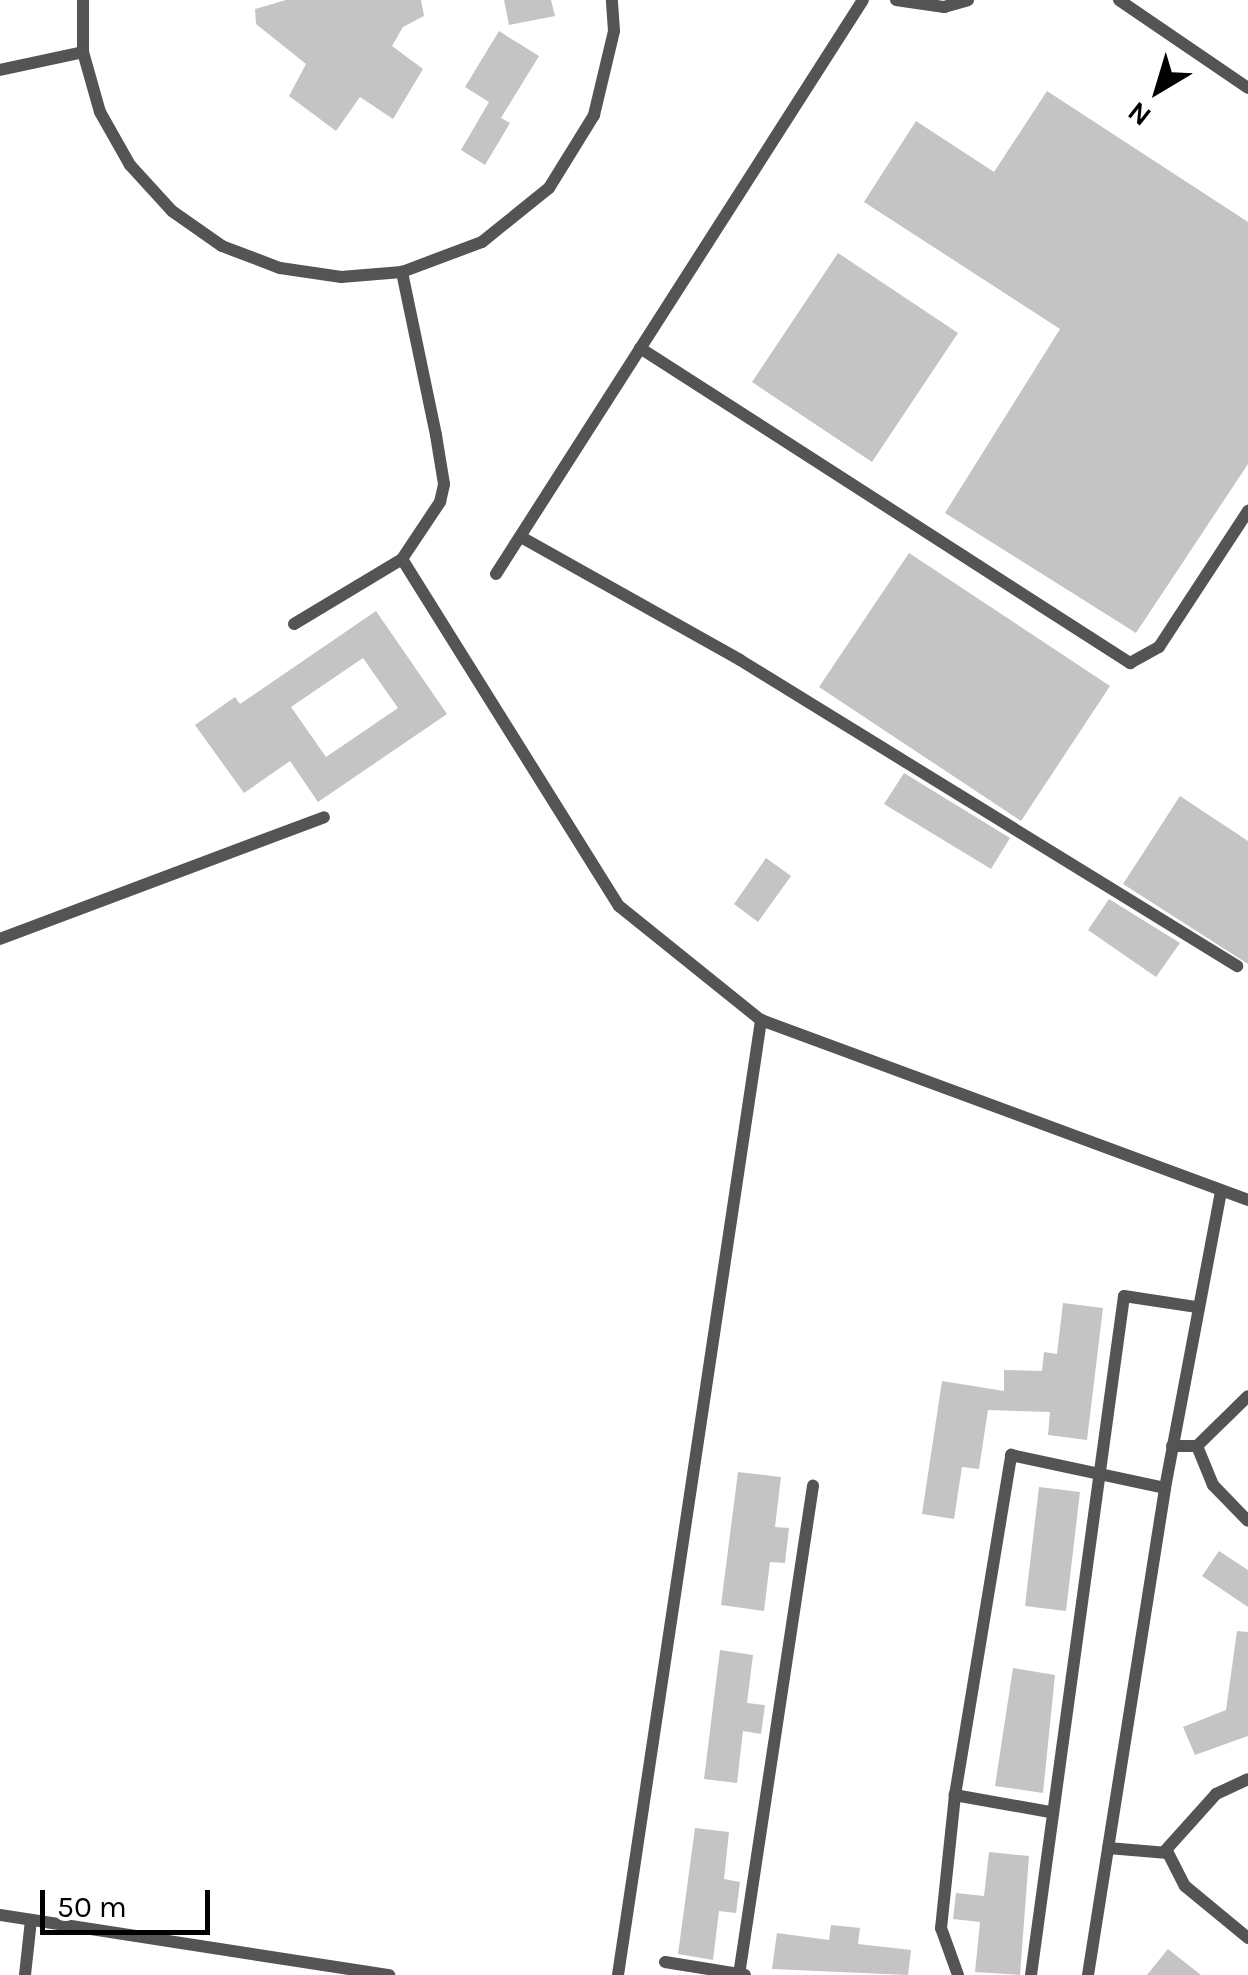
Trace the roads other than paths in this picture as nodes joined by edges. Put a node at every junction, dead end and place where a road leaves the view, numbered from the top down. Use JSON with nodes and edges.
{"nodes":[{"id":1,"x":83,"y":0,"type":"edge"},
{"id":2,"x":612,"y":0,"type":"edge"},
{"id":3,"x":863,"y":0,"type":"edge"},
{"id":4,"x":896,"y":0,"type":"edge"},
{"id":5,"x":968,"y":0,"type":"edge"},
{"id":6,"x":1119,"y":0,"type":"edge"},
{"id":7,"x":83,"y":52,"type":"junction"},
{"id":8,"x":0,"y":70,"type":"edge"},
{"id":9,"x":1248,"y":88,"type":"edge"},
{"id":10,"x":402,"y":272,"type":"junction"},
{"id":11,"x":640,"y":348,"type":"junction"},
{"id":12,"x":1248,"y":511,"type":"edge"},
{"id":13,"x":521,"y":536,"type":"junction"},
{"id":14,"x":402,"y":559,"type":"junction"},
{"id":15,"x":496,"y":574,"type":"dead end"},
{"id":16,"x":294,"y":624,"type":"dead end"},
{"id":17,"x":324,"y":817,"type":"dead end"},
{"id":18,"x":0,"y":939,"type":"edge"},
{"id":19,"x":1237,"y":966,"type":"dead end"},
{"id":20,"x":760,"y":1020,"type":"junction"},
{"id":21,"x":1221,"y":1194,"type":"junction"},
{"id":22,"x":1248,"y":1200,"type":"edge"},
{"id":23,"x":1197,"y":1307,"type":"junction"},
{"id":24,"x":1248,"y":1396,"type":"edge"},
{"id":25,"x":1172,"y":1446,"type":"junction"},
{"id":26,"x":1197,"y":1446,"type":"junction"},
{"id":27,"x":1100,"y":1474,"type":"junction"},
{"id":28,"x":813,"y":1486,"type":"dead end"},
{"id":29,"x":1165,"y":1488,"type":"junction"},
{"id":30,"x":1248,"y":1522,"type":"edge"},
{"id":31,"x":1248,"y":1779,"type":"edge"},
{"id":32,"x":954,"y":1795,"type":"junction"},
{"id":33,"x":1050,"y":1812,"type":"junction"},
{"id":34,"x":1108,"y":1848,"type":"junction"},
{"id":35,"x":1164,"y":1852,"type":"junction"},
{"id":36,"x":0,"y":1915,"type":"edge"},
{"id":37,"x":32,"y":1920,"type":"junction"},
{"id":38,"x":1248,"y":1938,"type":"edge"},
{"id":39,"x":665,"y":1962,"type":"dead end"},
{"id":40,"x":1030,"y":1974,"type":"edge"},
{"id":41,"x":25,"y":1975,"type":"edge"},
{"id":42,"x":389,"y":1975,"type":"edge"},
{"id":43,"x":618,"y":1975,"type":"edge"},
{"id":44,"x":742,"y":1975,"type":"edge"},
{"id":45,"x":958,"y":1975,"type":"edge"},
{"id":46,"x":1088,"y":1975,"type":"edge"}],
"edges":[{"from":1,"to":7,"type":"lane"},
{"from":2,"to":10,"type":"lane"},
{"from":3,"to":11,"type":"lane"},
{"from":4,"to":5,"type":"lane"},
{"from":6,"to":9,"type":"lane"},
{"from":7,"to":8,"type":"lane"},
{"from":7,"to":10,"type":"lane"},
{"from":10,"to":14,"type":"lane"},
{"from":11,"to":12,"type":"lane"},
{"from":11,"to":13,"type":"lane"},
{"from":13,"to":15,"type":"lane"},
{"from":13,"to":19,"type":"lane"},
{"from":14,"to":16,"type":"lane"},
{"from":14,"to":20,"type":"lane"},
{"from":17,"to":18,"type":"lane"},
{"from":20,"to":21,"type":"lane"},
{"from":20,"to":43,"type":"lane"},
{"from":21,"to":22,"type":"lane"},
{"from":21,"to":23,"type":"lane"},
{"from":23,"to":25,"type":"lane"},
{"from":23,"to":27,"type":"lane"},
{"from":24,"to":26,"type":"lane"},
{"from":25,"to":26,"type":"lane"},
{"from":25,"to":29,"type":"lane"},
{"from":26,"to":30,"type":"lane"},
{"from":27,"to":29,"type":"lane"},
{"from":27,"to":32,"type":"lane"},
{"from":27,"to":33,"type":"lane"},
{"from":28,"to":44,"type":"lane"},
{"from":29,"to":34,"type":"lane"},
{"from":31,"to":35,"type":"lane"},
{"from":32,"to":33,"type":"lane"},
{"from":32,"to":45,"type":"lane"},
{"from":33,"to":40,"type":"lane"},
{"from":34,"to":35,"type":"lane"},
{"from":34,"to":46,"type":"lane"},
{"from":35,"to":38,"type":"lane"},
{"from":36,"to":37,"type":"lane"},
{"from":37,"to":41,"type":"lane"},
{"from":37,"to":42,"type":"lane"},
{"from":39,"to":44,"type":"lane"}]}
